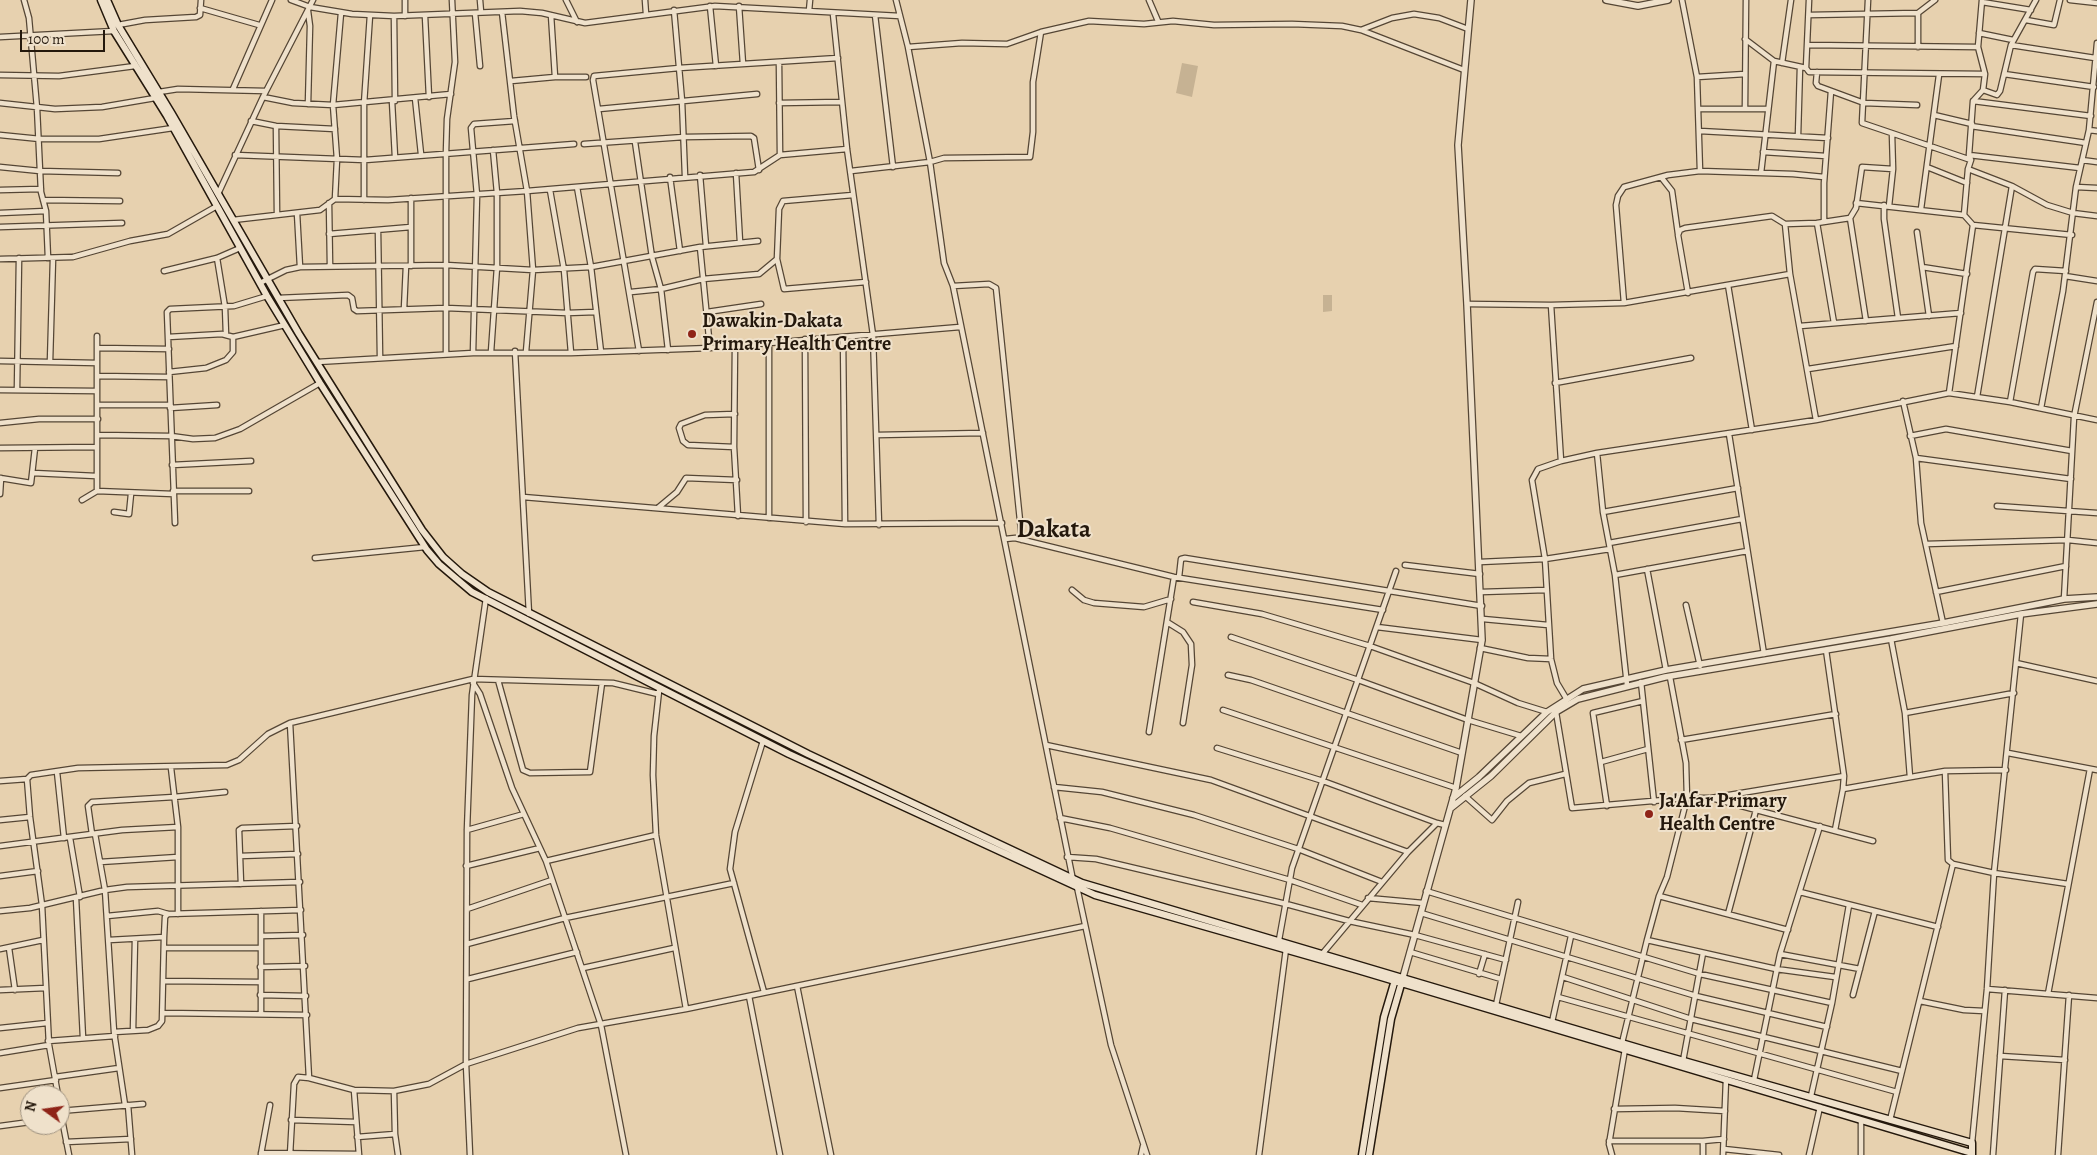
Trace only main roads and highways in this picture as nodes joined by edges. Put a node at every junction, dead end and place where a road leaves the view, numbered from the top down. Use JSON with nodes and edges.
{"nodes":[{"id":1,"x":100,"y":0,"type":"edge"},
{"id":2,"x":107,"y":0,"type":"edge"},
{"id":3,"x":116,"y":28,"type":"junction"},
{"id":4,"x":263,"y":281,"type":"junction"},
{"id":5,"x":299,"y":334,"type":"junction"},
{"id":6,"x":292,"y":338,"type":"junction"},
{"id":7,"x":565,"y":635,"type":"junction"},
{"id":8,"x":920,"y":811,"type":"junction"},
{"id":9,"x":1193,"y":919,"type":"junction"},
{"id":10,"x":1398,"y":980,"type":"junction"},
{"id":11,"x":1726,"y":1075,"type":"junction"},
{"id":12,"x":1972,"y":1154,"type":"edge"},
{"id":13,"x":1362,"y":1155,"type":"edge"},
{"id":14,"x":1369,"y":1155,"type":"edge"}],
"edges":[{"from":1,"to":3,"type":"main road"},
{"from":2,"to":3,"type":"main road"},
{"from":3,"to":4,"type":"main road"},
{"from":3,"to":4,"type":"main road"},
{"from":4,"to":5,"type":"main road"},
{"from":4,"to":6,"type":"main road"},
{"from":5,"to":6,"type":"main road"},
{"from":5,"to":7,"type":"main road"},
{"from":6,"to":7,"type":"main road"},
{"from":7,"to":8,"type":"main road"},
{"from":7,"to":8,"type":"main road"},
{"from":8,"to":9,"type":"main road"},
{"from":8,"to":9,"type":"main road"},
{"from":9,"to":10,"type":"main road"},
{"from":9,"to":10,"type":"main road"},
{"from":10,"to":11,"type":"main road"},
{"from":10,"to":11,"type":"main road"},
{"from":10,"to":13,"type":"main road"},
{"from":10,"to":14,"type":"main road"},
{"from":11,"to":12,"type":"main road"},
{"from":11,"to":12,"type":"main road"}]}
